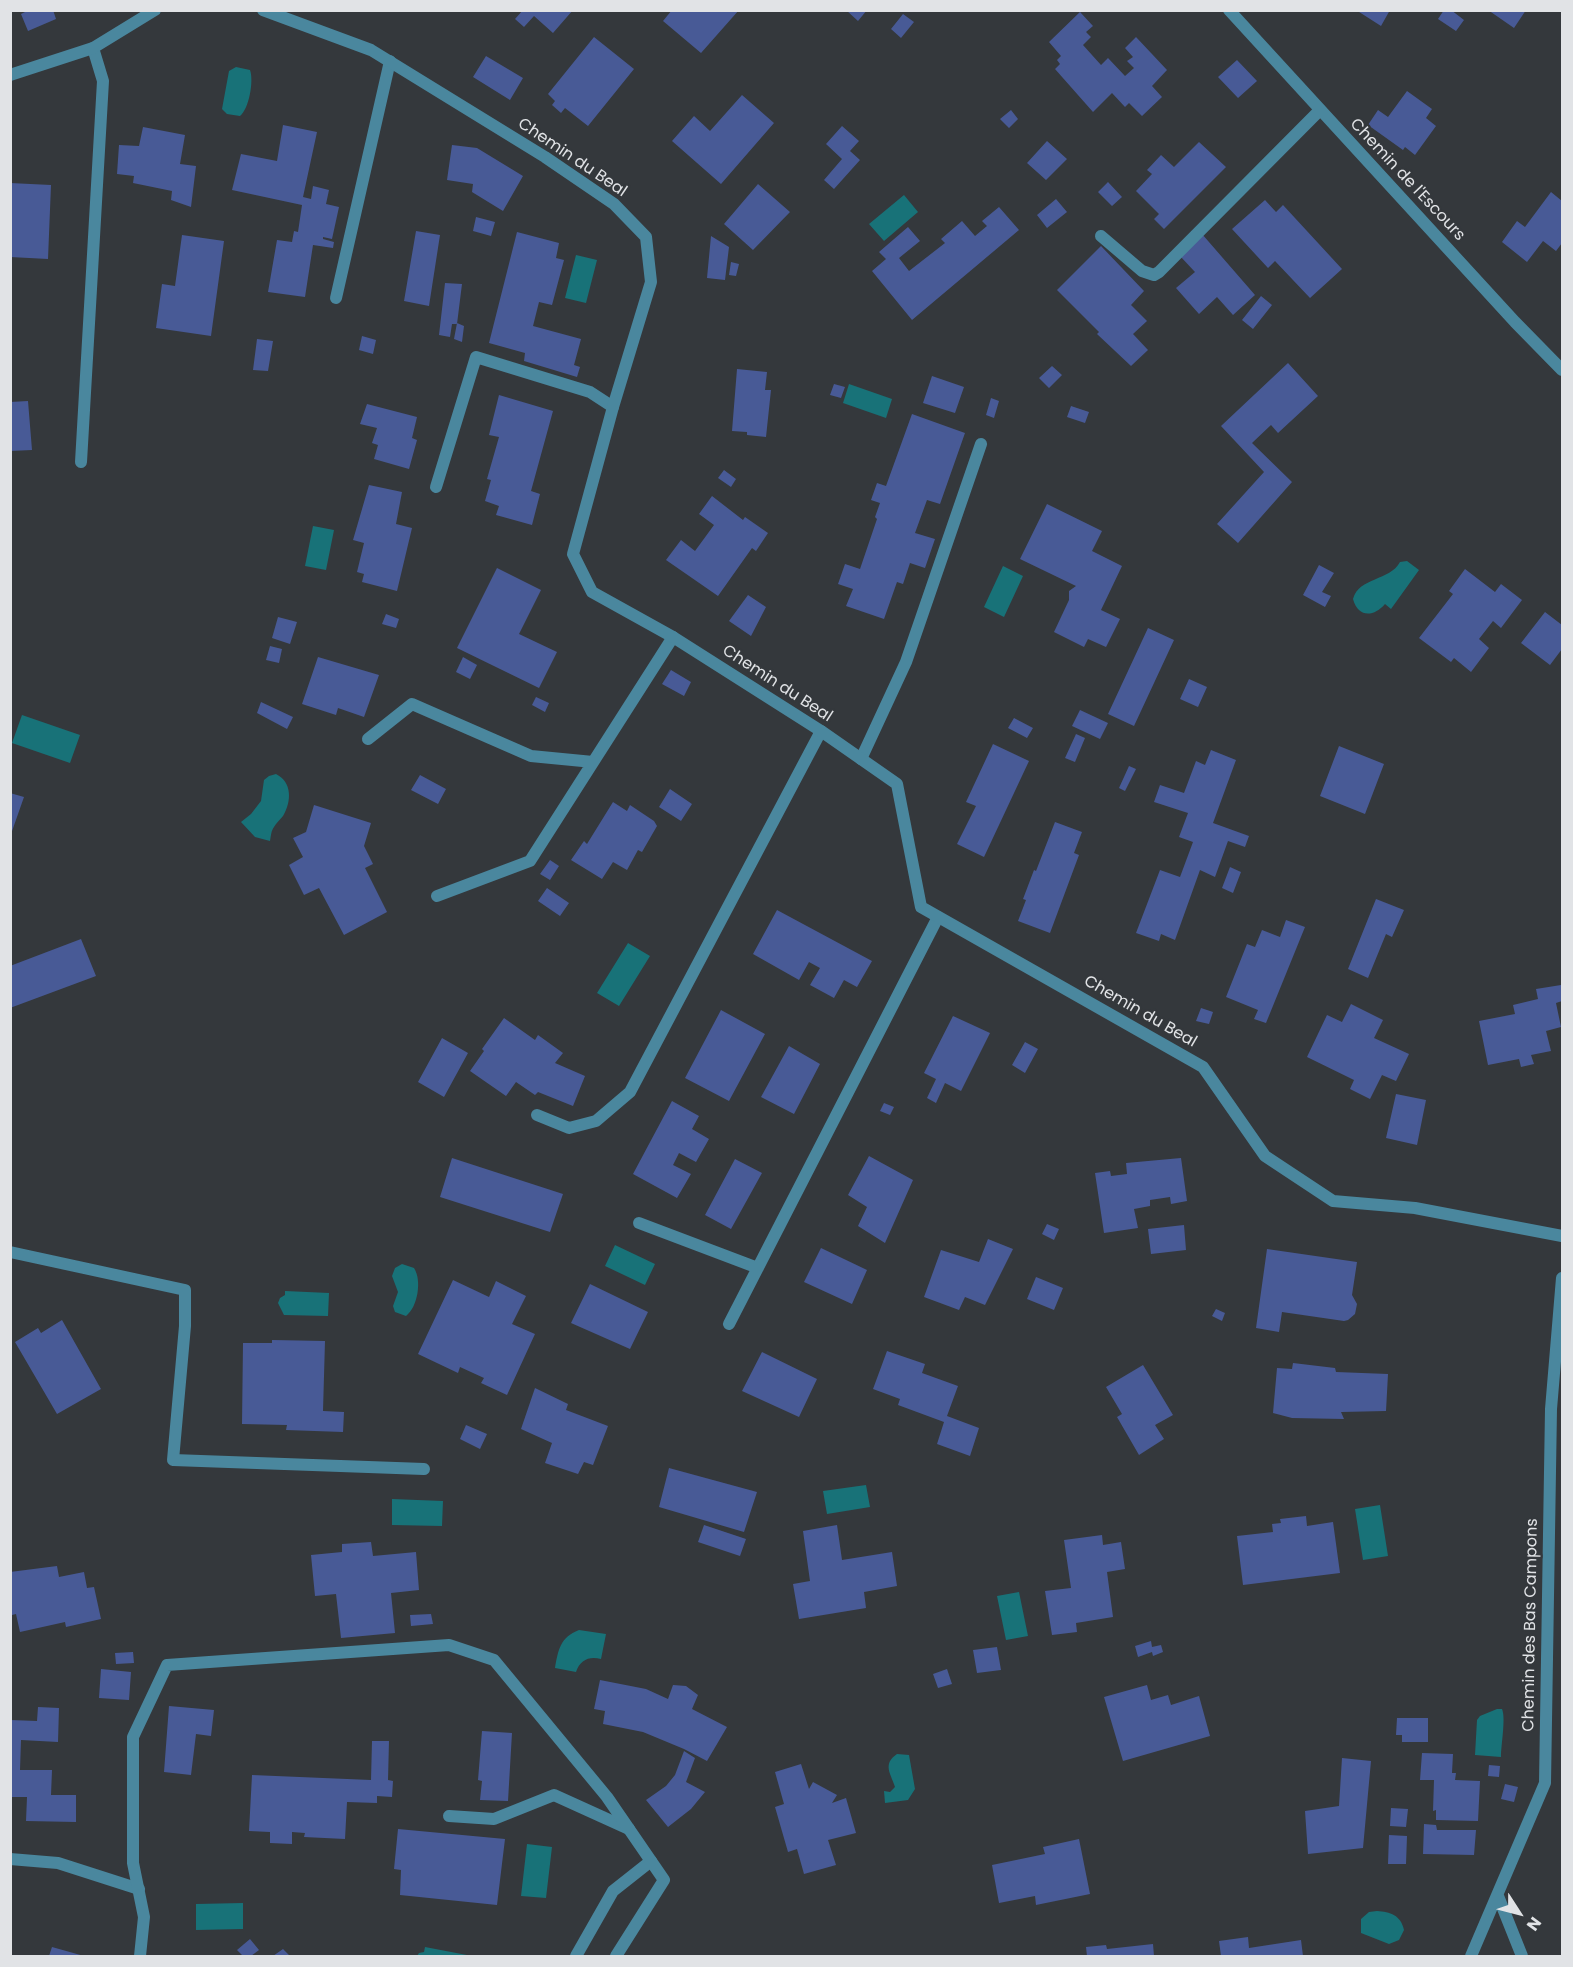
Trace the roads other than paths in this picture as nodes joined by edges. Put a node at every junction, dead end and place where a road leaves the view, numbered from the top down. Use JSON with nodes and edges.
{"nodes":[{"id":1,"x":155,"y":10,"type":"edge"},
{"id":2,"x":262,"y":10,"type":"edge"},
{"id":3,"x":1229,"y":10,"type":"edge"},
{"id":4,"x":93,"y":48,"type":"junction"},
{"id":5,"x":390,"y":61,"type":"junction"},
{"id":6,"x":10,"y":75,"type":"edge"},
{"id":7,"x":1320,"y":110,"type":"junction"},
{"id":8,"x":1101,"y":236,"type":"dead end"},
{"id":9,"x":336,"y":298,"type":"dead end"},
{"id":10,"x":1563,"y":370,"type":"edge"},
{"id":11,"x":613,"y":407,"type":"junction"},
{"id":12,"x":981,"y":444,"type":"dead end"},
{"id":13,"x":81,"y":462,"type":"dead end"},
{"id":14,"x":436,"y":487,"type":"dead end"},
{"id":15,"x":673,"y":638,"type":"junction"},
{"id":16,"x":821,"y":731,"type":"junction"},
{"id":17,"x":368,"y":739,"type":"dead end"},
{"id":18,"x":861,"y":759,"type":"junction"},
{"id":19,"x":593,"y":762,"type":"junction"},
{"id":20,"x":436,"y":896,"type":"dead end"},
{"id":21,"x":938,"y":917,"type":"junction"},
{"id":22,"x":537,"y":1115,"type":"dead end"},
{"id":23,"x":639,"y":1224,"type":"dead end"},
{"id":24,"x":1563,"y":1236,"type":"edge"},
{"id":25,"x":10,"y":1252,"type":"edge"},
{"id":26,"x":758,"y":1269,"type":"junction"},
{"id":27,"x":1563,"y":1278,"type":"edge"},
{"id":28,"x":729,"y":1324,"type":"dead end"},
{"id":29,"x":424,"y":1469,"type":"dead end"},
{"id":30,"x":449,"y":1816,"type":"dead end"},
{"id":31,"x":629,"y":1829,"type":"junction"},
{"id":32,"x":10,"y":1858,"type":"edge"},
{"id":33,"x":651,"y":1861,"type":"junction"},
{"id":34,"x":139,"y":1890,"type":"junction"},
{"id":35,"x":1498,"y":1896,"type":"junction"},
{"id":36,"x":140,"y":1956,"type":"edge"},
{"id":37,"x":576,"y":1956,"type":"edge"},
{"id":38,"x":616,"y":1956,"type":"edge"},
{"id":39,"x":1471,"y":1956,"type":"edge"},
{"id":40,"x":1522,"y":1956,"type":"edge"}],
"edges":[{"from":1,"to":4,"type":"street"},
{"from":2,"to":5,"type":"street","name":"Chemin du Beal"},
{"from":3,"to":7,"type":"street","name":"Chemin de l'Escours"},
{"from":4,"to":6,"type":"street"},
{"from":4,"to":13,"type":"street"},
{"from":5,"to":9,"type":"street"},
{"from":5,"to":11,"type":"street","name":"Chemin du Beal"},
{"from":7,"to":8,"type":"street"},
{"from":7,"to":10,"type":"street","name":"Chemin de l'Escours"},
{"from":11,"to":14,"type":"street"},
{"from":11,"to":15,"type":"street","name":"Chemin du Beal"},
{"from":12,"to":18,"type":"street"},
{"from":15,"to":16,"type":"street","name":"Chemin du Beal"},
{"from":15,"to":19,"type":"street"},
{"from":16,"to":18,"type":"street","name":"Chemin du Beal"},
{"from":16,"to":22,"type":"street"},
{"from":17,"to":19,"type":"street"},
{"from":18,"to":21,"type":"street","name":"Chemin du Beal"},
{"from":19,"to":20,"type":"street"},
{"from":21,"to":24,"type":"street","name":"Chemin du Beal"},
{"from":21,"to":26,"type":"street"},
{"from":23,"to":26,"type":"street"},
{"from":25,"to":29,"type":"street"},
{"from":26,"to":28,"type":"street"},
{"from":27,"to":35,"type":"street","name":"Chemin des Bas Campons"},
{"from":30,"to":31,"type":"street"},
{"from":31,"to":33,"type":"street"},
{"from":31,"to":34,"type":"street"},
{"from":32,"to":34,"type":"street"},
{"from":33,"to":37,"type":"street"},
{"from":33,"to":38,"type":"street"},
{"from":34,"to":36,"type":"street"},
{"from":35,"to":39,"type":"street","name":"Chemin des Bas Campons"},
{"from":35,"to":40,"type":"street"}]}
